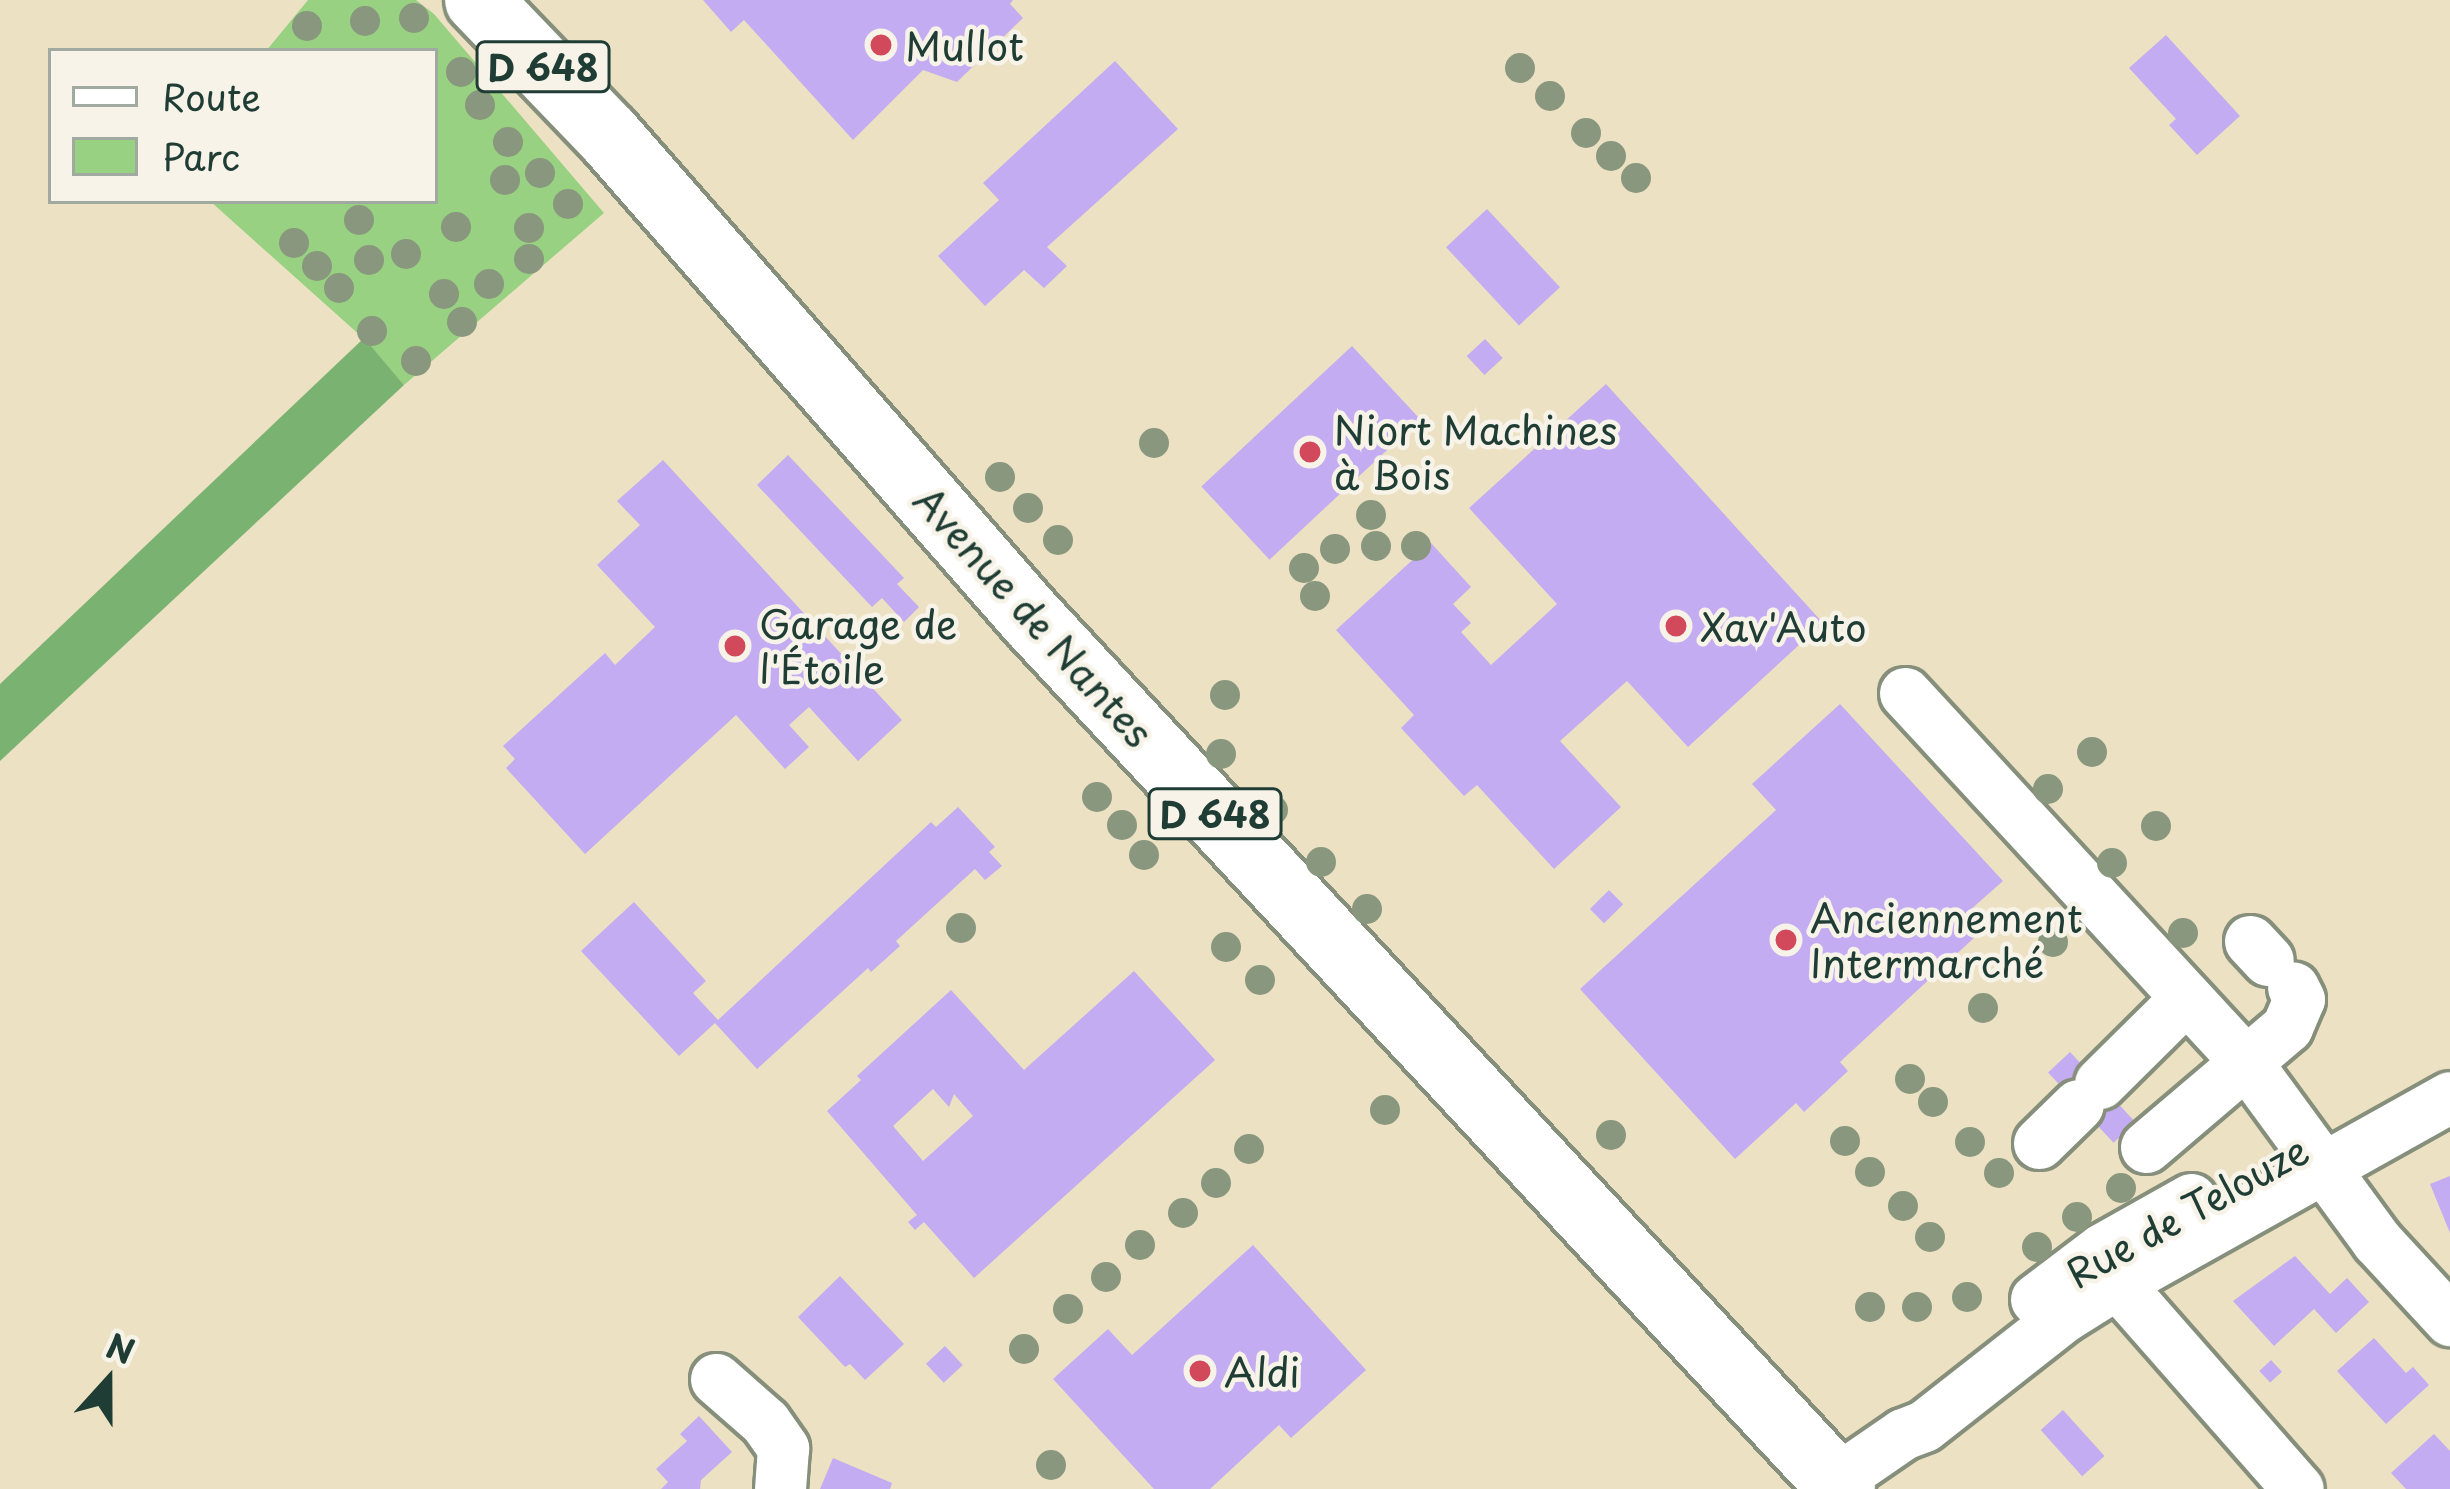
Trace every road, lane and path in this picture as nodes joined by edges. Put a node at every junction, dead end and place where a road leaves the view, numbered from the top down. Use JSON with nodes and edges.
{"nodes":[{"id":1,"x":478,"y":0,"type":"edge"},
{"id":2,"x":1904,"y":693,"type":"dead end"},
{"id":3,"x":2270,"y":962,"type":"dead end"},
{"id":4,"x":2186,"y":998,"type":"junction"},
{"id":5,"x":2246,"y":1062,"type":"junction"},
{"id":6,"x":2450,"y":1076,"type":"edge"},
{"id":7,"x":2450,"y":1097,"type":"edge"},
{"id":8,"x":2038,"y":1143,"type":"dead end"},
{"id":9,"x":2146,"y":1147,"type":"dead end"},
{"id":10,"x":2325,"y":1165,"type":"junction"},
{"id":11,"x":2117,"y":1283,"type":"junction"},
{"id":12,"x":2450,"y":1320,"type":"edge"},
{"id":13,"x":716,"y":1379,"type":"dead end"},
{"id":14,"x":1903,"y":1433,"type":"junction"},
{"id":15,"x":1833,"y":1486,"type":"edge"},
{"id":16,"x":780,"y":1489,"type":"edge"},
{"id":17,"x":2298,"y":1489,"type":"edge"}],
"edges":[{"from":1,"to":15,"type":"main road","name":"Avenue de Nantes","number":"D 648"},
{"from":2,"to":4,"type":"street"},
{"from":3,"to":5,"type":"street"},
{"from":4,"to":5,"type":"street"},
{"from":4,"to":8,"type":"street"},
{"from":5,"to":9,"type":"street"},
{"from":5,"to":10,"type":"street"},
{"from":6,"to":10,"type":"street","name":"Rue de Telouze"},
{"from":7,"to":10,"type":"street","name":"Rue de Telouze"},
{"from":10,"to":11,"type":"street","name":"Rue de Telouze"},
{"from":10,"to":12,"type":"street"},
{"from":10,"to":14,"type":"street","name":"Rue de Telouze"},
{"from":11,"to":14,"type":"street","name":"Rue de Telouze"},
{"from":11,"to":17,"type":"street"},
{"from":13,"to":16,"type":"street"},
{"from":14,"to":15,"type":"street","name":"Rue de Telouze"}]}
